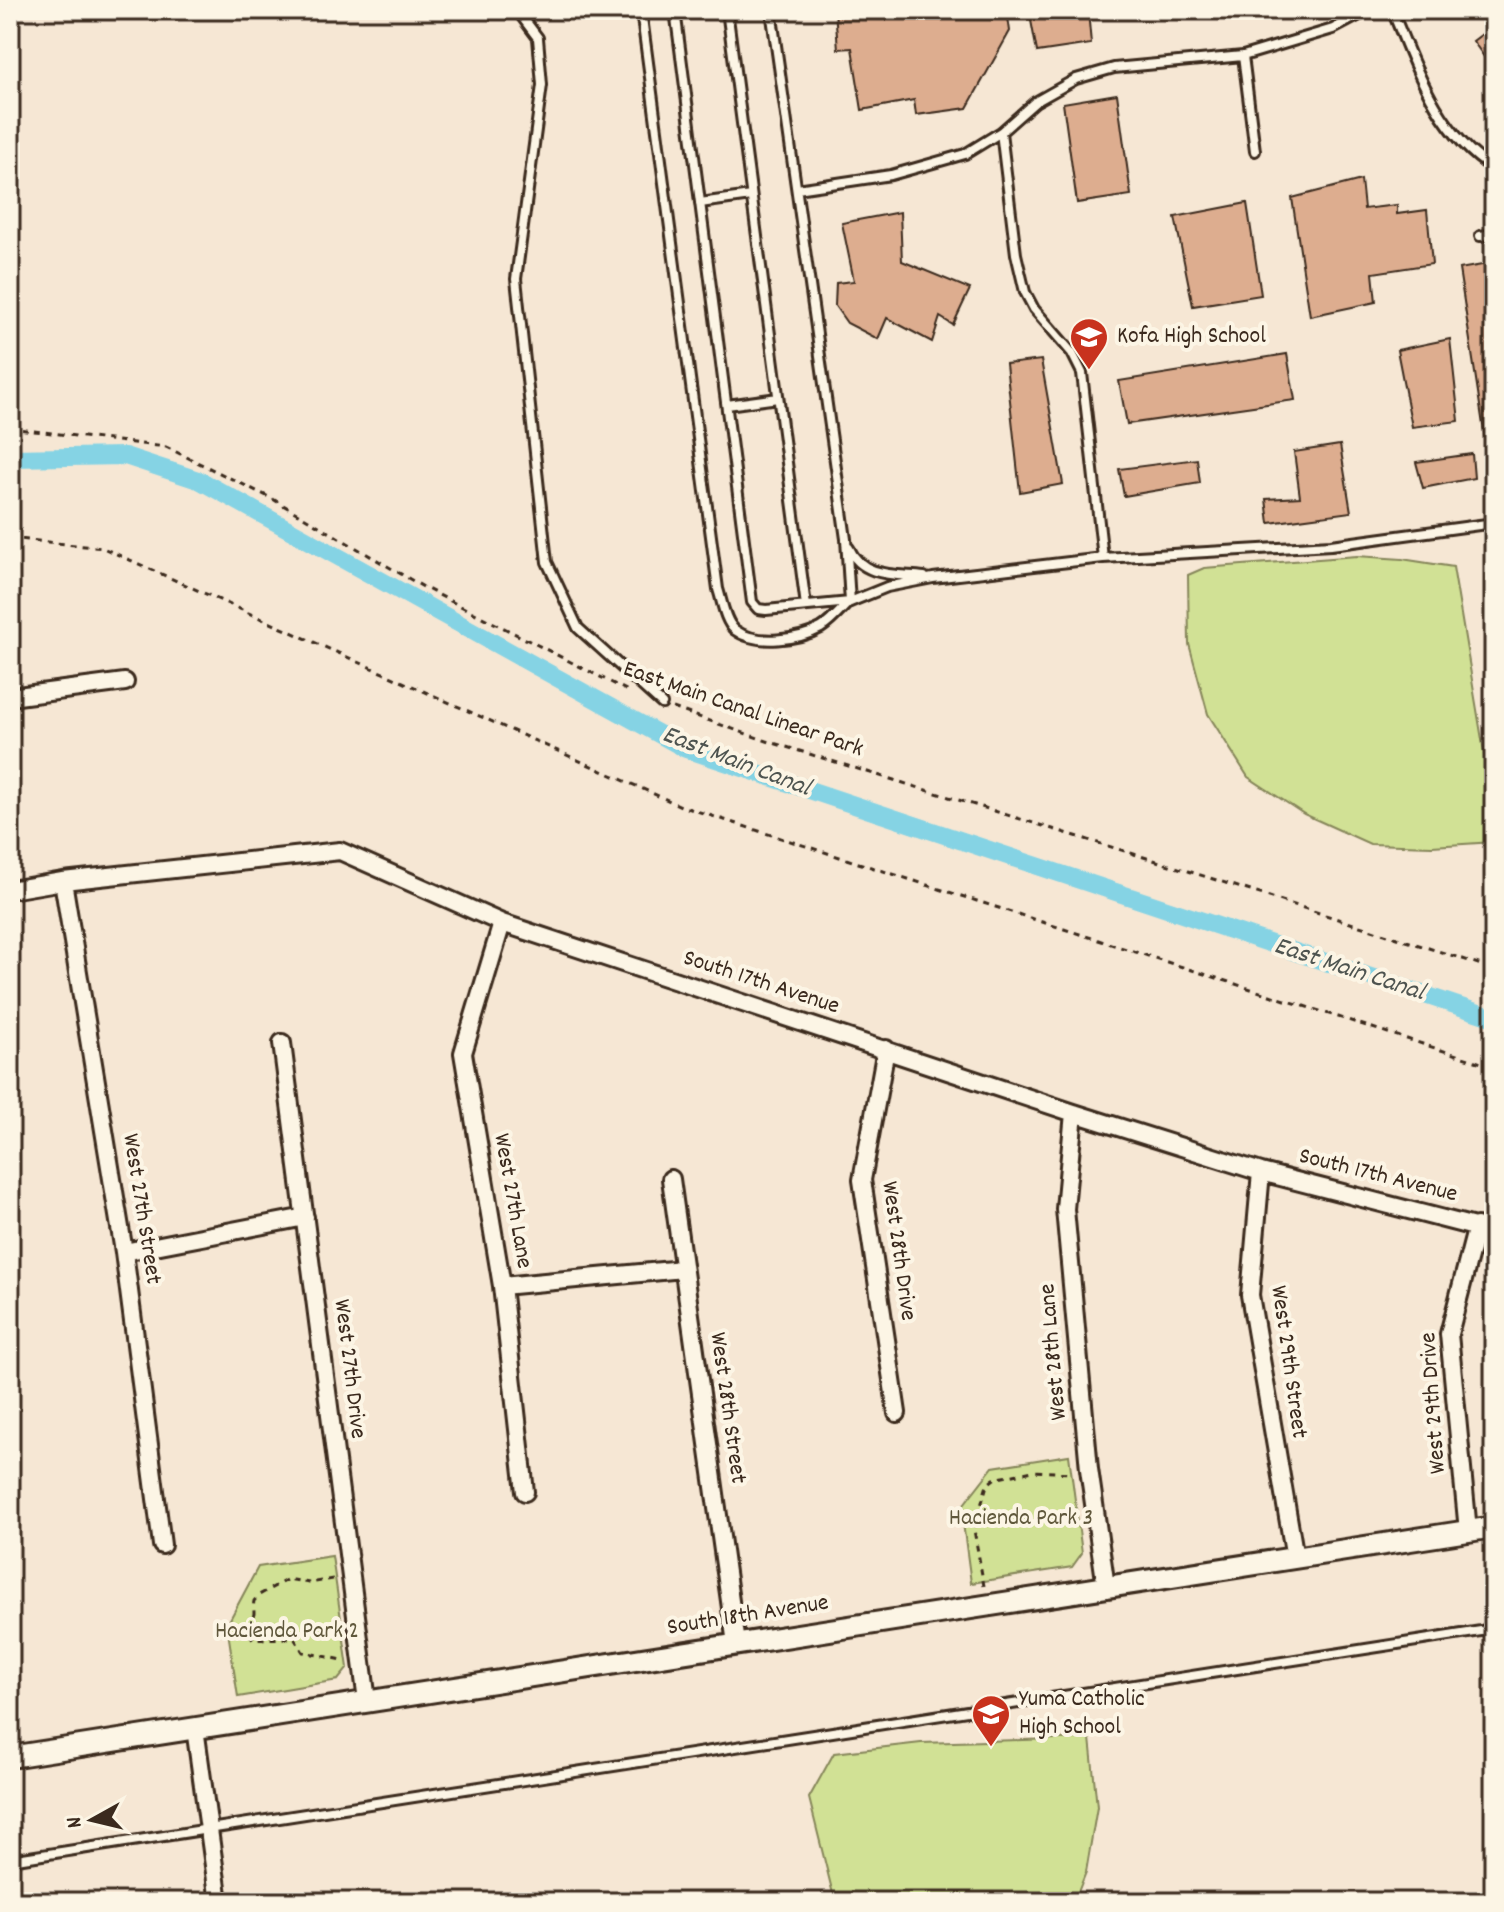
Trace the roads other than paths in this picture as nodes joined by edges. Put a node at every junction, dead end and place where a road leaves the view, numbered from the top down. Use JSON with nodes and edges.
{"nodes":[{"id":1,"x":517,"y":10,"type":"edge"},
{"id":2,"x":641,"y":10,"type":"edge"},
{"id":3,"x":675,"y":10,"type":"edge"},
{"id":4,"x":727,"y":10,"type":"edge"},
{"id":5,"x":771,"y":10,"type":"edge"},
{"id":6,"x":1369,"y":10,"type":"edge"},
{"id":7,"x":1392,"y":10,"type":"edge"},
{"id":8,"x":1243,"y":56,"type":"junction"},
{"id":9,"x":1001,"y":132,"type":"junction"},
{"id":10,"x":1255,"y":151,"type":"dead end"},
{"id":11,"x":1494,"y":169,"type":"edge"},
{"id":12,"x":797,"y":189,"type":"junction"},
{"id":13,"x":751,"y":196,"type":"junction"},
{"id":14,"x":700,"y":203,"type":"junction"},
{"id":15,"x":1494,"y":234,"type":"edge"},
{"id":16,"x":1480,"y":236,"type":"dead end"},
{"id":17,"x":778,"y":398,"type":"junction"},
{"id":18,"x":727,"y":405,"type":"junction"},
{"id":19,"x":1494,"y":523,"type":"edge"},
{"id":20,"x":846,"y":539,"type":"junction"},
{"id":21,"x":1103,"y":558,"type":"junction"},
{"id":22,"x":933,"y":578,"type":"junction"},
{"id":23,"x":850,"y":602,"type":"junction"},
{"id":24,"x":806,"y":606,"type":"junction"},
{"id":25,"x":125,"y":682,"type":"dead end"},
{"id":26,"x":10,"y":697,"type":"edge"},
{"id":27,"x":662,"y":704,"type":"road end"},
{"id":28,"x":63,"y":881,"type":"junction"},
{"id":29,"x":10,"y":890,"type":"edge"},
{"id":30,"x":502,"y":923,"type":"junction"},
{"id":31,"x":282,"y":1043,"type":"dead end"},
{"id":32,"x":886,"y":1049,"type":"junction"},
{"id":33,"x":1074,"y":1113,"type":"junction"},
{"id":34,"x":1261,"y":1172,"type":"junction"},
{"id":35,"x":671,"y":1179,"type":"dead end"},
{"id":36,"x":305,"y":1217,"type":"junction"},
{"id":37,"x":1477,"y":1226,"type":"junction"},
{"id":38,"x":1494,"y":1232,"type":"edge"},
{"id":39,"x":124,"y":1252,"type":"junction"},
{"id":40,"x":683,"y":1269,"type":"junction"},
{"id":41,"x":502,"y":1286,"type":"junction"},
{"id":42,"x":897,"y":1413,"type":"dead end"},
{"id":43,"x":525,"y":1492,"type":"dead end"},
{"id":44,"x":1494,"y":1527,"type":"edge"},
{"id":45,"x":1468,"y":1531,"type":"junction"},
{"id":46,"x":162,"y":1545,"type":"dead end"},
{"id":47,"x":1295,"y":1558,"type":"junction"},
{"id":48,"x":1106,"y":1587,"type":"junction"},
{"id":49,"x":1494,"y":1629,"type":"edge"},
{"id":50,"x":736,"y":1644,"type":"junction"},
{"id":51,"x":367,"y":1701,"type":"junction"},
{"id":52,"x":195,"y":1728,"type":"junction"},
{"id":53,"x":10,"y":1757,"type":"edge"},
{"id":54,"x":209,"y":1829,"type":"junction"},
{"id":55,"x":10,"y":1860,"type":"edge"},
{"id":56,"x":219,"y":1902,"type":"edge"}],
"edges":[{"from":1,"to":27,"type":"lane"},
{"from":2,"to":23,"type":"lane"},
{"from":3,"to":14,"type":"lane"},
{"from":4,"to":13,"type":"lane"},
{"from":5,"to":12,"type":"lane"},
{"from":6,"to":8,"type":"lane"},
{"from":7,"to":11,"type":"lane"},
{"from":8,"to":9,"type":"lane"},
{"from":8,"to":10,"type":"lane"},
{"from":9,"to":12,"type":"lane"},
{"from":9,"to":21,"type":"lane"},
{"from":12,"to":20,"type":"lane"},
{"from":13,"to":14,"type":"lane"},
{"from":13,"to":17,"type":"lane"},
{"from":14,"to":18,"type":"lane"},
{"from":15,"to":16,"type":"lane"},
{"from":17,"to":18,"type":"lane"},
{"from":17,"to":24,"type":"lane"},
{"from":18,"to":24,"type":"lane"},
{"from":19,"to":21,"type":"lane"},
{"from":20,"to":22,"type":"lane"},
{"from":20,"to":23,"type":"lane"},
{"from":21,"to":22,"type":"lane"},
{"from":22,"to":23,"type":"lane"},
{"from":23,"to":24,"type":"lane"},
{"from":25,"to":26,"type":"street"},
{"from":28,"to":29,"type":"street","name":"South 17th Avenue"},
{"from":28,"to":30,"type":"street","name":"South 17th Avenue"},
{"from":28,"to":39,"type":"street","name":"West 27th Street"},
{"from":30,"to":32,"type":"street","name":"South 17th Avenue"},
{"from":30,"to":41,"type":"street","name":"West 27th Lane"},
{"from":31,"to":36,"type":"street","name":"West 27th Drive"},
{"from":32,"to":33,"type":"street","name":"South 17th Avenue"},
{"from":32,"to":42,"type":"street","name":"West 28th Drive"},
{"from":33,"to":34,"type":"street","name":"South 17th Avenue"},
{"from":33,"to":48,"type":"street","name":"West 28th Lane"},
{"from":34,"to":37,"type":"street","name":"South 17th Avenue"},
{"from":34,"to":47,"type":"street","name":"West 29th Street"},
{"from":35,"to":40,"type":"street","name":"West 28th Street"},
{"from":36,"to":39,"type":"street"},
{"from":36,"to":51,"type":"street","name":"West 27th Drive"},
{"from":37,"to":38,"type":"street","name":"South 17th Avenue"},
{"from":37,"to":45,"type":"street","name":"West 29th Drive"},
{"from":39,"to":46,"type":"street","name":"West 27th Street"},
{"from":40,"to":41,"type":"street"},
{"from":40,"to":50,"type":"street","name":"West 28th Street"},
{"from":41,"to":43,"type":"street","name":"West 27th Lane"},
{"from":44,"to":45,"type":"street","name":"South 18th Avenue"},
{"from":45,"to":47,"type":"street","name":"South 18th Avenue"},
{"from":47,"to":48,"type":"street","name":"South 18th Avenue"},
{"from":48,"to":50,"type":"street","name":"South 18th Avenue"},
{"from":49,"to":54,"type":"lane"},
{"from":50,"to":51,"type":"street","name":"South 18th Avenue"},
{"from":51,"to":52,"type":"street","name":"South 18th Avenue"},
{"from":52,"to":53,"type":"street","name":"South 18th Avenue"},
{"from":52,"to":54,"type":"street"},
{"from":54,"to":55,"type":"lane"},
{"from":54,"to":56,"type":"street"}]}
